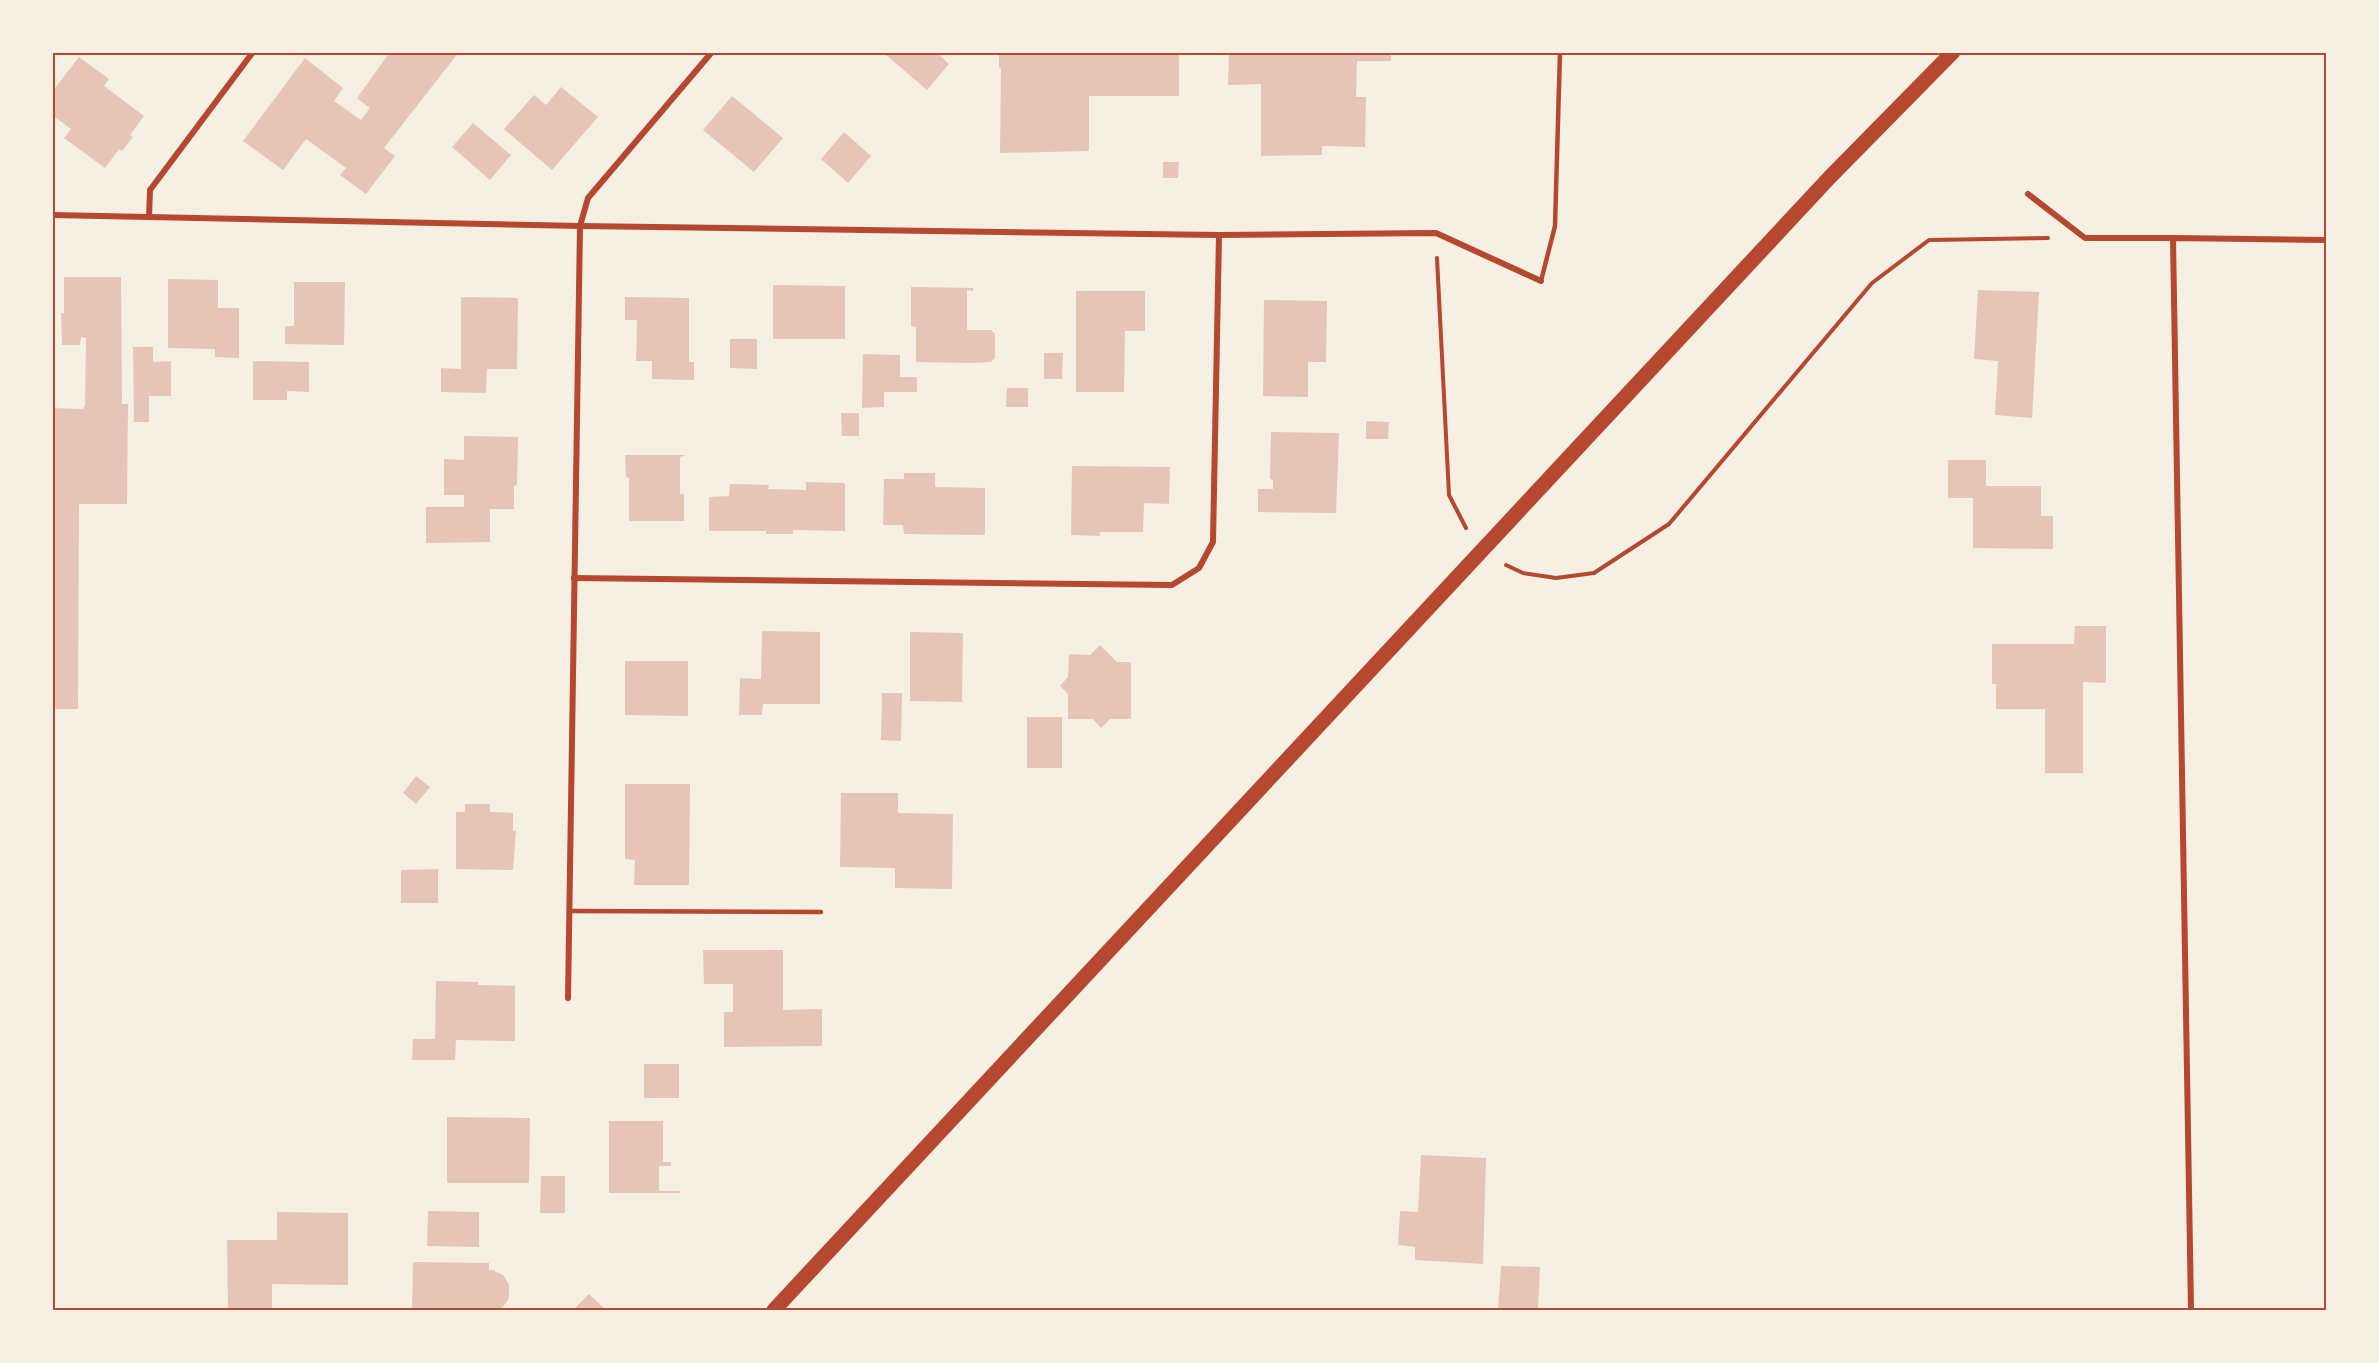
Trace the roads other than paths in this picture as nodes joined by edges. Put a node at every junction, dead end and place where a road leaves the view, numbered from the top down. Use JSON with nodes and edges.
{"nodes":[{"id":1,"x":253,"y":52,"type":"edge"},
{"id":2,"x":712,"y":52,"type":"edge"},
{"id":3,"x":1560,"y":52,"type":"edge"},
{"id":4,"x":1953,"y":52,"type":"edge"},
{"id":5,"x":2028,"y":194,"type":"dead end"},
{"id":6,"x":52,"y":215,"type":"edge"},
{"id":7,"x":149,"y":218,"type":"junction"},
{"id":8,"x":580,"y":226,"type":"junction"},
{"id":9,"x":1219,"y":235,"type":"junction"},
{"id":10,"x":2173,"y":238,"type":"junction"},
{"id":11,"x":2326,"y":240,"type":"edge"},
{"id":12,"x":1541,"y":281,"type":"joint"},
{"id":13,"x":574,"y":578,"type":"junction"},
{"id":14,"x":570,"y":911,"type":"junction"},
{"id":15,"x":820,"y":912,"type":"dead end"},
{"id":16,"x":568,"y":998,"type":"dead end"},
{"id":17,"x":774,"y":1311,"type":"edge"},
{"id":18,"x":2191,"y":1311,"type":"edge"}],
"edges":[{"from":1,"to":7,"type":"street"},
{"from":2,"to":8,"type":"street"},
{"from":3,"to":12,"type":"lane"},
{"from":4,"to":17,"type":"main road"},
{"from":5,"to":10,"type":"street"},
{"from":6,"to":7,"type":"street"},
{"from":7,"to":8,"type":"street"},
{"from":8,"to":9,"type":"street"},
{"from":8,"to":13,"type":"street"},
{"from":9,"to":12,"type":"street"},
{"from":9,"to":13,"type":"street"},
{"from":10,"to":11,"type":"street"},
{"from":10,"to":18,"type":"street"},
{"from":13,"to":14,"type":"street"},
{"from":14,"to":15,"type":"lane"},
{"from":14,"to":16,"type":"street"}]}
